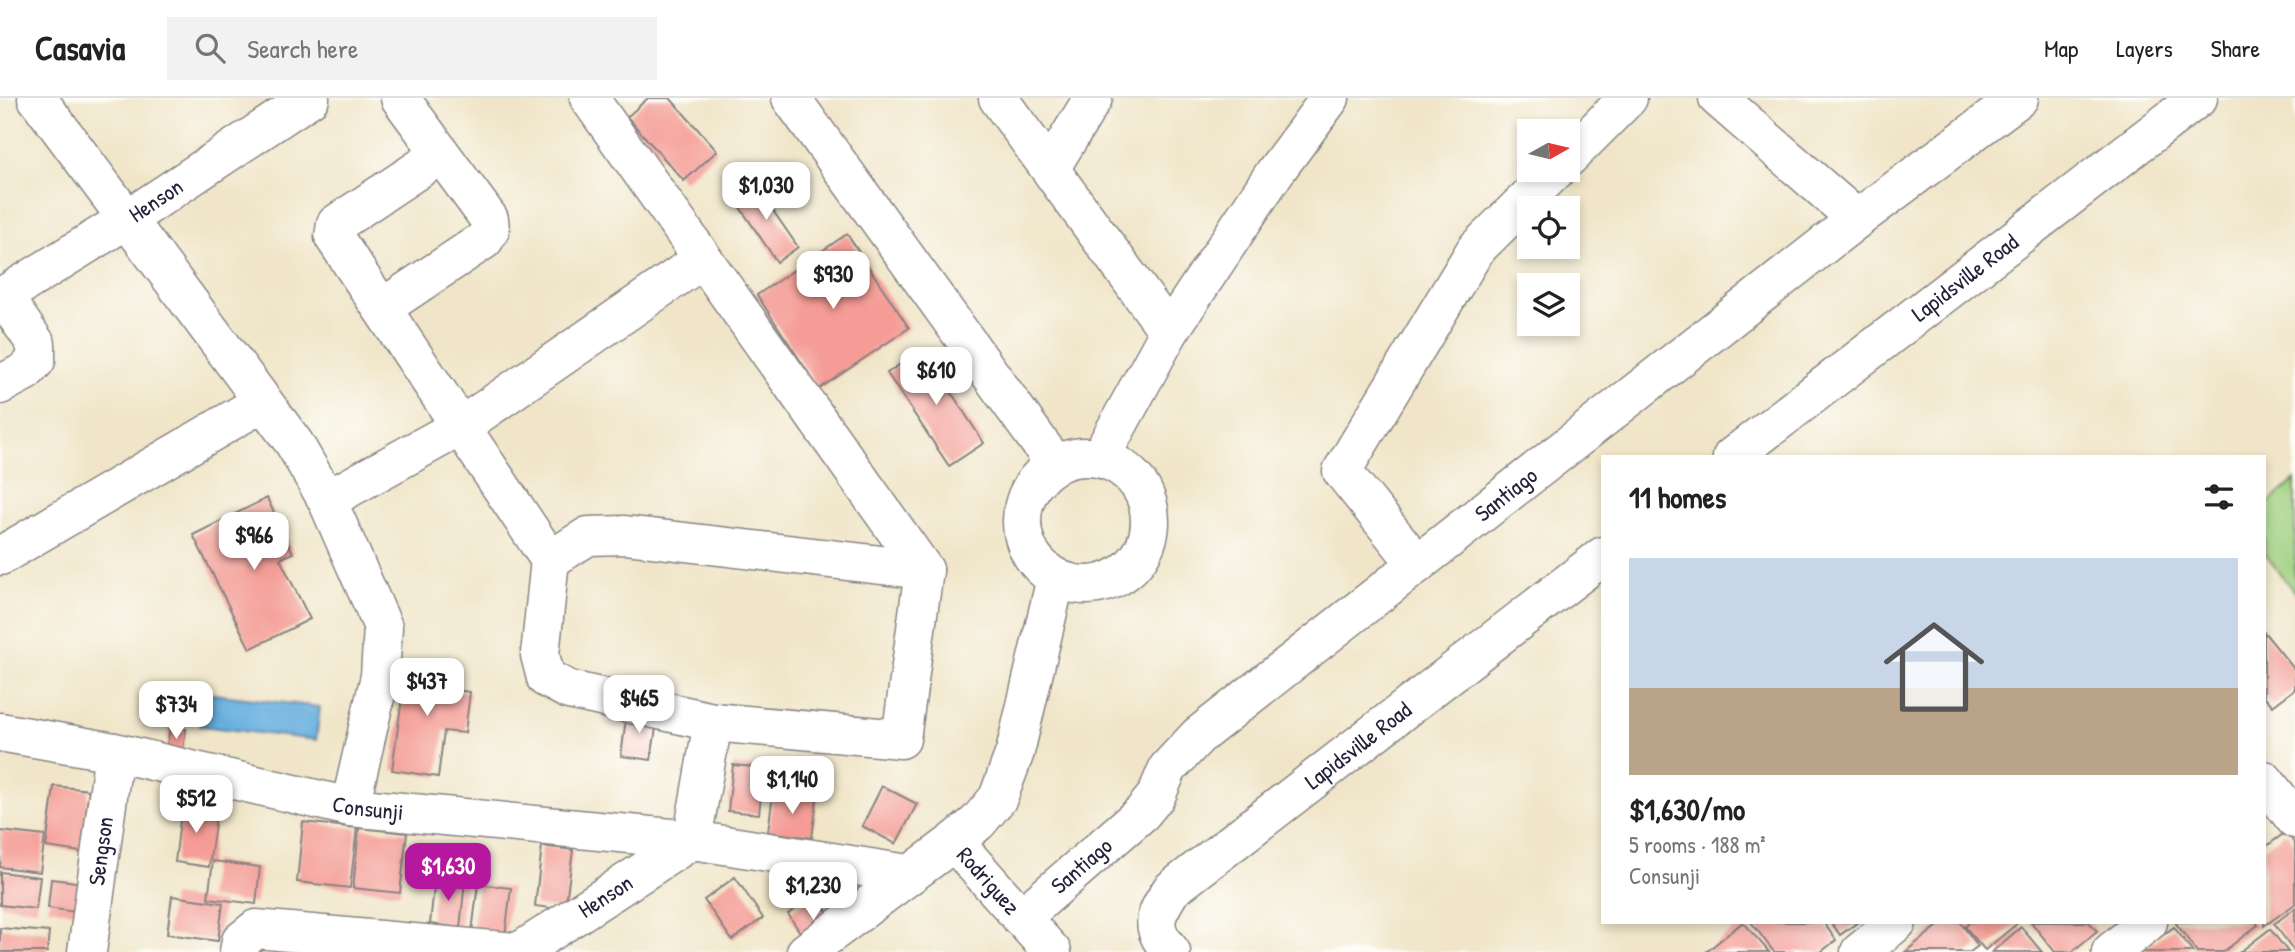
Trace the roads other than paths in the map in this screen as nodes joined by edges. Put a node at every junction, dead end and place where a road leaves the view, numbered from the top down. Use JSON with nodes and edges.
{"nodes":[{"id":1,"x":37,"y":98,"type":"edge"},
{"id":2,"x":310,"y":98,"type":"edge"},
{"id":3,"x":400,"y":98,"type":"edge"},
{"id":4,"x":589,"y":98,"type":"edge"},
{"id":5,"x":791,"y":98,"type":"edge"},
{"id":6,"x":998,"y":98,"type":"edge"},
{"id":7,"x":1093,"y":98,"type":"edge"},
{"id":8,"x":1330,"y":98,"type":"edge"},
{"id":9,"x":1628,"y":98,"type":"edge"},
{"id":10,"x":1718,"y":98,"type":"edge"},
{"id":11,"x":2018,"y":98,"type":"edge"},
{"id":12,"x":2197,"y":98,"type":"edge"},
{"id":13,"x":1580,"y":146,"type":"edge"},
{"id":14,"x":440,"y":156,"type":"junction"},
{"id":15,"x":1050,"y":169,"type":"junction"},
{"id":16,"x":1544,"y":182,"type":"edge"},
{"id":17,"x":129,"y":218,"type":"junction"},
{"id":18,"x":1857,"y":219,"type":"junction"},
{"id":19,"x":703,"y":259,"type":"junction"},
{"id":20,"x":2,"y":297,"type":"edge"},
{"id":21,"x":382,"y":308,"type":"junction"},
{"id":22,"x":1169,"y":332,"type":"junction"},
{"id":23,"x":0,"y":385,"type":"edge"},
{"id":24,"x":263,"y":402,"type":"junction"},
{"id":25,"x":463,"y":425,"type":"junction"},
{"id":26,"x":1735,"y":455,"type":"edge"},
{"id":27,"x":1100,"y":458,"type":"junction"},
{"id":28,"x":1055,"y":464,"type":"junction"},
{"id":29,"x":327,"y":500,"type":"junction"},
{"id":30,"x":0,"y":556,"type":"edge"},
{"id":31,"x":1601,"y":558,"type":"edge"},
{"id":32,"x":551,"y":560,"type":"junction"},
{"id":33,"x":1417,"y":564,"type":"junction"},
{"id":34,"x":925,"y":570,"type":"junction"},
{"id":35,"x":1056,"y":578,"type":"junction"},
{"id":36,"x":713,"y":722,"type":"junction"},
{"id":37,"x":0,"y":732,"type":"edge"},
{"id":38,"x":114,"y":752,"type":"junction"},
{"id":39,"x":2266,"y":784,"type":"edge"},
{"id":40,"x":350,"y":807,"type":"junction"},
{"id":41,"x":2282,"y":819,"type":"edge"},
{"id":42,"x":692,"y":840,"type":"junction"},
{"id":43,"x":954,"y":842,"type":"junction"},
{"id":44,"x":908,"y":874,"type":"junction"},
{"id":45,"x":1021,"y":918,"type":"junction"},
{"id":46,"x":1895,"y":924,"type":"edge"},
{"id":47,"x":2146,"y":924,"type":"edge"},
{"id":48,"x":86,"y":952,"type":"edge"},
{"id":49,"x":239,"y":952,"type":"edge"},
{"id":50,"x":517,"y":952,"type":"edge"},
{"id":51,"x":806,"y":952,"type":"edge"},
{"id":52,"x":1052,"y":952,"type":"edge"},
{"id":53,"x":1171,"y":952,"type":"edge"},
{"id":54,"x":1860,"y":952,"type":"edge"},
{"id":55,"x":2111,"y":952,"type":"edge"}],
"edges":[{"from":1,"to":17,"type":"street"},
{"from":2,"to":17,"type":"street","name":"Henson"},
{"from":3,"to":14,"type":"street"},
{"from":4,"to":19,"type":"street"},
{"from":5,"to":28,"type":"street"},
{"from":6,"to":15,"type":"street"},
{"from":7,"to":15,"type":"street"},
{"from":8,"to":22,"type":"street"},
{"from":9,"to":13,"type":"street"},
{"from":10,"to":18,"type":"street"},
{"from":11,"to":18,"type":"street","name":"Santiago"},
{"from":12,"to":26,"type":"street","name":"Lapidsville Road"},
{"from":14,"to":21,"type":"street"},
{"from":14,"to":21,"type":"street"},
{"from":15,"to":22,"type":"street"},
{"from":16,"to":33,"type":"street"},
{"from":17,"to":20,"type":"street","name":"Henson"},
{"from":17,"to":24,"type":"street"},
{"from":18,"to":33,"type":"street","name":"Santiago"},
{"from":19,"to":25,"type":"street"},
{"from":19,"to":34,"type":"street"},
{"from":20,"to":23,"type":"street"},
{"from":21,"to":25,"type":"street"},
{"from":22,"to":27,"type":"street"},
{"from":24,"to":29,"type":"street"},
{"from":24,"to":30,"type":"street"},
{"from":25,"to":29,"type":"street"},
{"from":25,"to":32,"type":"street"},
{"from":27,"to":28,"type":"street"},
{"from":27,"to":35,"type":"street"},
{"from":28,"to":35,"type":"street"},
{"from":29,"to":40,"type":"street"},
{"from":31,"to":53,"type":"street","name":"Lapidsville Road"},
{"from":32,"to":34,"type":"street"},
{"from":32,"to":36,"type":"street"},
{"from":33,"to":45,"type":"street","name":"Santiago"},
{"from":34,"to":36,"type":"street"},
{"from":35,"to":43,"type":"street"},
{"from":36,"to":42,"type":"street"},
{"from":37,"to":38,"type":"street","name":"Consunji"},
{"from":38,"to":40,"type":"street","name":"Consunji"},
{"from":38,"to":48,"type":"street","name":"Sengson"},
{"from":39,"to":41,"type":"street"},
{"from":40,"to":42,"type":"street","name":"Consunji"},
{"from":42,"to":44,"type":"street","name":"Consunji"},
{"from":42,"to":50,"type":"street","name":"Henson"},
{"from":43,"to":44,"type":"street"},
{"from":43,"to":45,"type":"street","name":"Rodriguez"},
{"from":44,"to":51,"type":"street"},
{"from":45,"to":52,"type":"street","name":"Rodriguez"},
{"from":46,"to":54,"type":"street"},
{"from":47,"to":55,"type":"street"},
{"from":49,"to":50,"type":"street"}]}
